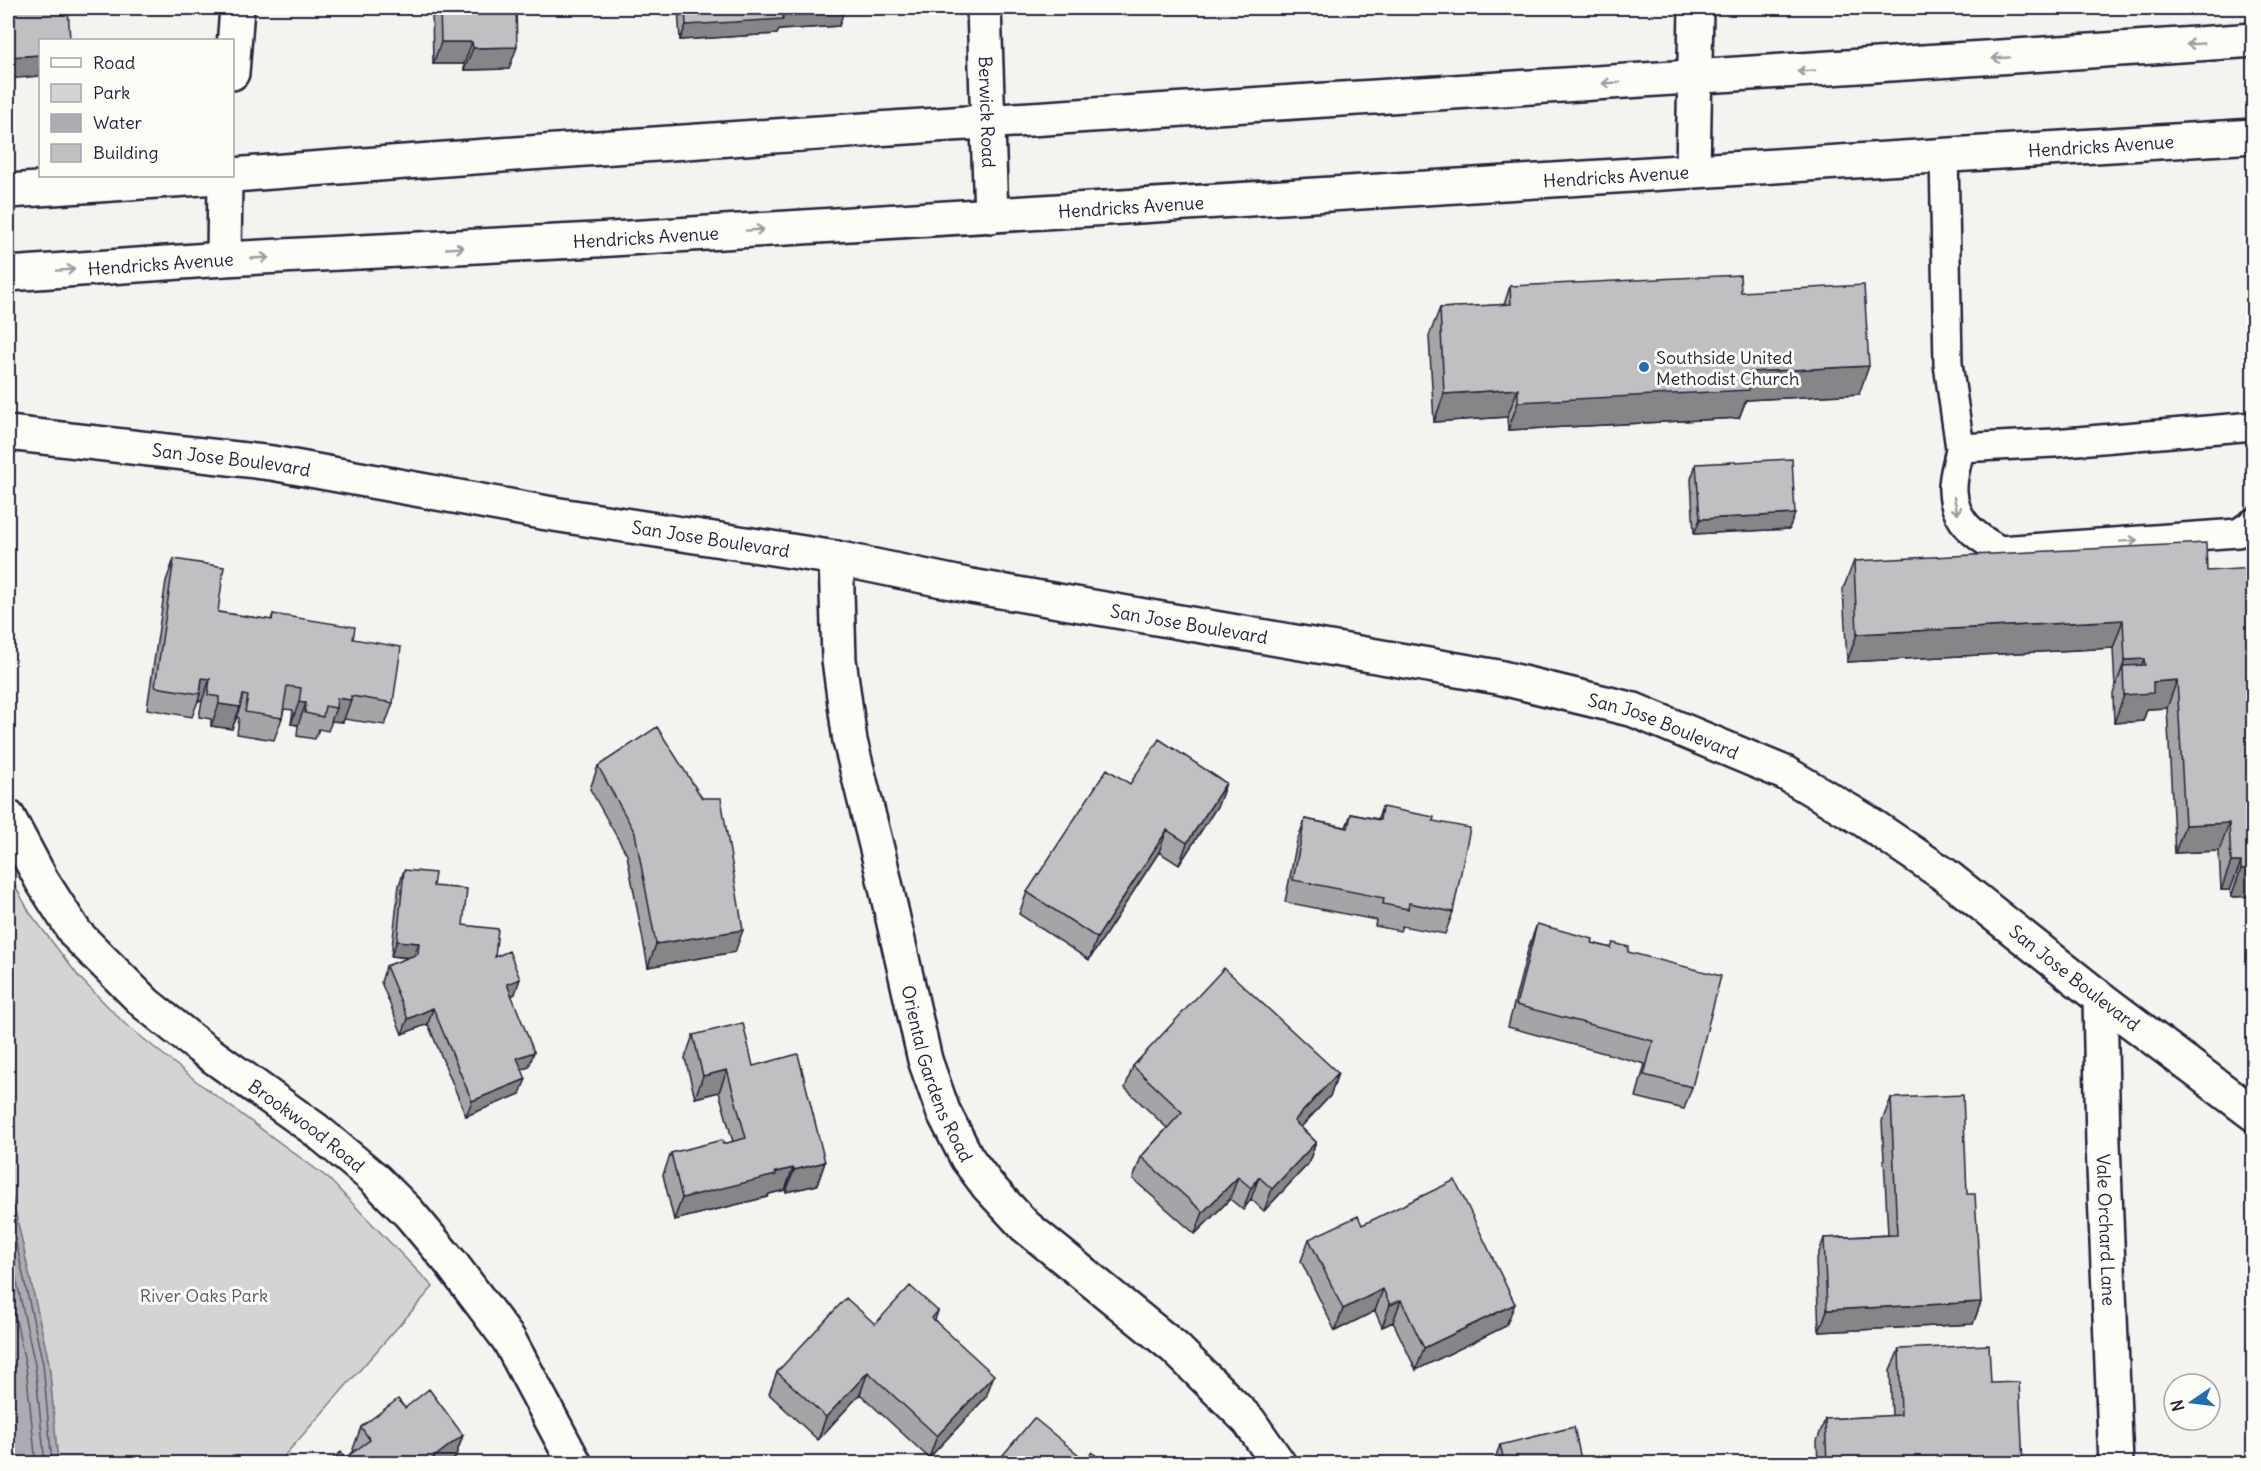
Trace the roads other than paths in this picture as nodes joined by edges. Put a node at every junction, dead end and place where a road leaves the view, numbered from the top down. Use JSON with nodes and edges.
{"nodes":[{"id":1,"x":237,"y":8,"type":"edge"},
{"id":2,"x":984,"y":8,"type":"edge"},
{"id":3,"x":1696,"y":8,"type":"edge"},
{"id":4,"x":2253,"y":40,"type":"edge"},
{"id":5,"x":234,"y":47,"type":"edge"},
{"id":6,"x":1694,"y":78,"type":"junction"},
{"id":7,"x":989,"y":122,"type":"junction"},
{"id":8,"x":2253,"y":136,"type":"edge"},
{"id":9,"x":1944,"y":154,"type":"junction"},
{"id":10,"x":1693,"y":170,"type":"junction"},
{"id":11,"x":234,"y":175,"type":"edge"},
{"id":12,"x":211,"y":177,"type":"edge"},
{"id":13,"x":225,"y":177,"type":"edge"},
{"id":14,"x":8,"y":191,"type":"edge"},
{"id":15,"x":991,"y":216,"type":"junction"},
{"id":16,"x":224,"y":260,"type":"junction"},
{"id":17,"x":8,"y":274,"type":"edge"},
{"id":18,"x":2253,"y":426,"type":"edge"},
{"id":19,"x":8,"y":433,"type":"edge"},
{"id":20,"x":1960,"y":448,"type":"junction"},
{"id":21,"x":2253,"y":522,"type":"edge"},
{"id":22,"x":836,"y":558,"type":"junction"},
{"id":23,"x":8,"y":817,"type":"edge"},
{"id":24,"x":2100,"y":998,"type":"junction"},
{"id":25,"x":2253,"y":1114,"type":"edge"},
{"id":26,"x":575,"y":1464,"type":"edge"},
{"id":27,"x":1279,"y":1464,"type":"edge"},
{"id":28,"x":2116,"y":1464,"type":"edge"}],
"edges":[{"from":1,"to":5,"type":"street"},
{"from":2,"to":7,"type":"street","name":"Berwick Road"},
{"from":3,"to":6,"type":"street"},
{"from":4,"to":6,"type":"street","one_way":true},
{"from":6,"to":7,"type":"street","one_way":true},
{"from":6,"to":10,"type":"street"},
{"from":7,"to":11,"type":"street"},
{"from":7,"to":15,"type":"street","name":"Berwick Road"},
{"from":8,"to":9,"type":"street","name":"Hendricks Avenue"},
{"from":9,"to":10,"type":"street","name":"Hendricks Avenue"},
{"from":9,"to":20,"type":"lane"},
{"from":10,"to":15,"type":"street","name":"Hendricks Avenue"},
{"from":12,"to":14,"type":"street"},
{"from":13,"to":16,"type":"street"},
{"from":16,"to":15,"type":"street","name":"Hendricks Avenue","one_way":true},
{"from":17,"to":16,"type":"street","name":"Hendricks Avenue","one_way":true},
{"from":18,"to":20,"type":"lane"},
{"from":19,"to":22,"type":"street","name":"San Jose Boulevard"},
{"from":20,"to":21,"type":"lane","one_way":true},
{"from":22,"to":24,"type":"street","name":"San Jose Boulevard"},
{"from":22,"to":27,"type":"street","name":"Oriental Gardens Road"},
{"from":23,"to":26,"type":"street","name":"Brookwood Road"},
{"from":24,"to":25,"type":"street","name":"San Jose Boulevard"},
{"from":24,"to":28,"type":"street","name":"Vale Orchard Lane"}]}
